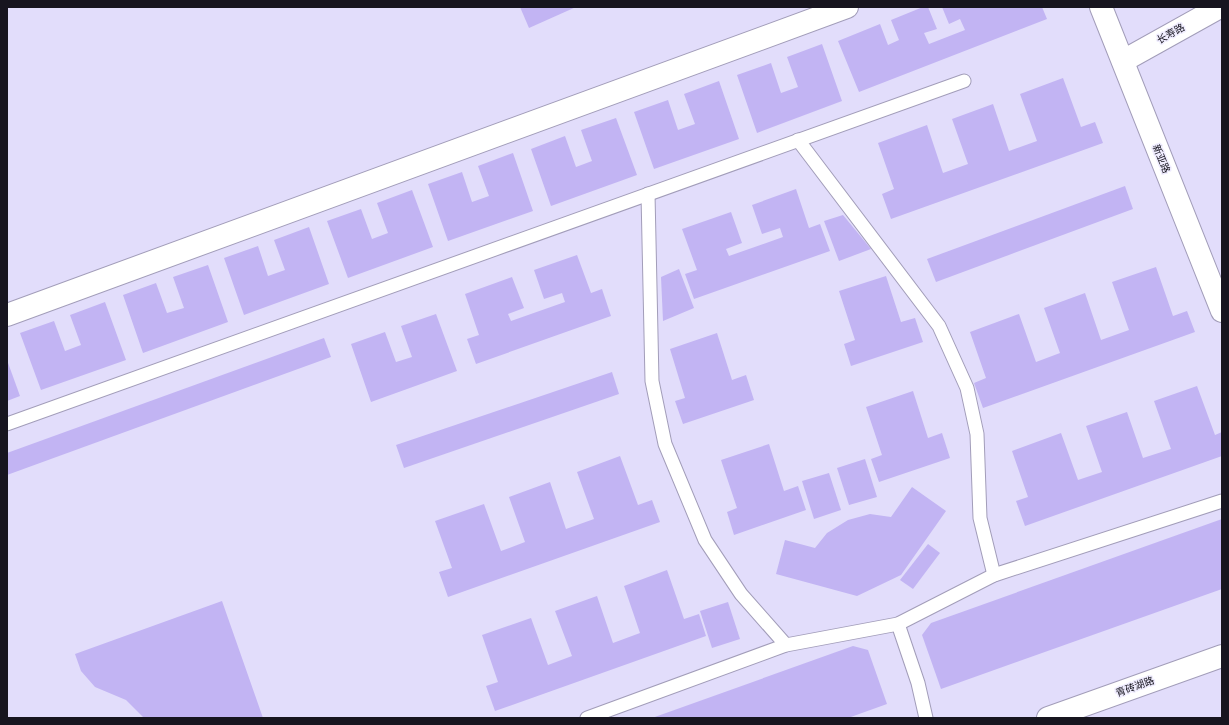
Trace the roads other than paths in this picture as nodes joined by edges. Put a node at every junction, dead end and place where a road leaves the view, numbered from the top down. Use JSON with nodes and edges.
{"nodes":[{"id":1,"x":847,"y":7,"type":"edge"},
{"id":2,"x":1101,"y":7,"type":"edge"},
{"id":3,"x":1220,"y":7,"type":"edge"},
{"id":4,"x":1123,"y":61,"type":"junction"},
{"id":5,"x":964,"y":81,"type":"dead end"},
{"id":6,"x":798,"y":140,"type":"junction"},
{"id":7,"x":648,"y":194,"type":"junction"},
{"id":8,"x":1222,"y":311,"type":"edge"},
{"id":9,"x":7,"y":316,"type":"edge"},
{"id":10,"x":7,"y":424,"type":"edge"},
{"id":11,"x":1222,"y":500,"type":"edge"},
{"id":12,"x":994,"y":575,"type":"junction"},
{"id":13,"x":898,"y":624,"type":"junction"},
{"id":14,"x":786,"y":645,"type":"junction"},
{"id":15,"x":1222,"y":656,"type":"edge"},
{"id":16,"x":587,"y":718,"type":"edge"},
{"id":17,"x":926,"y":718,"type":"edge"},
{"id":18,"x":1048,"y":718,"type":"edge"}],
"edges":[{"from":1,"to":9,"type":"street"},
{"from":2,"to":4,"type":"street","name":"新亚路"},
{"from":3,"to":4,"type":"street","name":"长寿路"},
{"from":4,"to":8,"type":"street","name":"新亚路"},
{"from":5,"to":6,"type":"lane"},
{"from":6,"to":7,"type":"lane"},
{"from":6,"to":12,"type":"lane"},
{"from":7,"to":10,"type":"lane"},
{"from":7,"to":14,"type":"lane"},
{"from":11,"to":12,"type":"lane"},
{"from":12,"to":13,"type":"lane"},
{"from":13,"to":14,"type":"lane"},
{"from":13,"to":17,"type":"lane"},
{"from":14,"to":16,"type":"lane"},
{"from":15,"to":18,"type":"street","name":"青砖湖路"}]}
